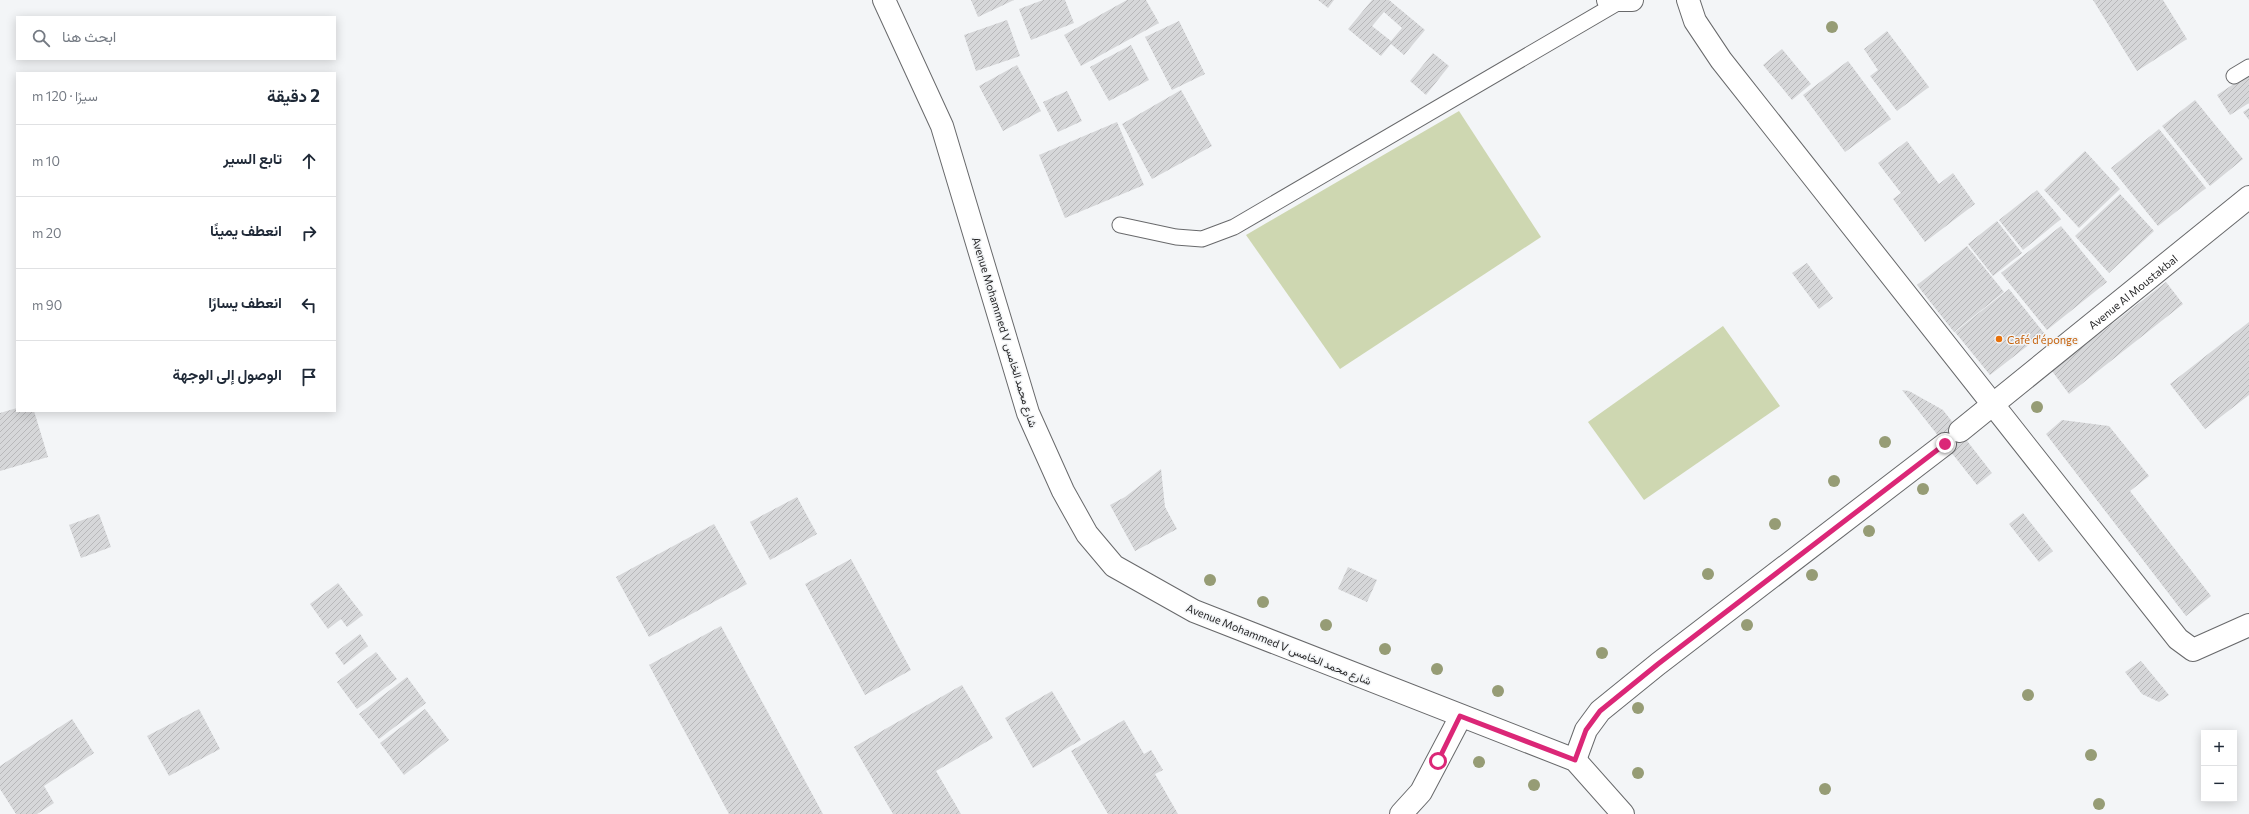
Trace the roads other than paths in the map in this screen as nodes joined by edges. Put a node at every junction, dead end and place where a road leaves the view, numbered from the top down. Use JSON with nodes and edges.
{"nodes":[{"id":1,"x":884,"y":0,"type":"edge"},
{"id":2,"x":1620,"y":0,"type":"edge"},
{"id":3,"x":1688,"y":0,"type":"edge"},
{"id":4,"x":2249,"y":67,"type":"edge"},
{"id":5,"x":2234,"y":76,"type":"dead end"},
{"id":6,"x":2249,"y":197,"type":"edge"},
{"id":7,"x":1120,"y":225,"type":"dead end"},
{"id":8,"x":1994,"y":405,"type":"junction"},
{"id":9,"x":2249,"y":626,"type":"edge"},
{"id":10,"x":1460,"y":716,"type":"junction"},
{"id":11,"x":1575,"y":760,"type":"junction"},
{"id":12,"x":1401,"y":814,"type":"edge"},
{"id":13,"x":1623,"y":814,"type":"edge"}],
"edges":[{"from":1,"to":10,"type":"street","name":"Avenue Mohammed V شارع محمد الخامس"},
{"from":2,"to":7,"type":"lane"},
{"from":3,"to":8,"type":"street"},
{"from":4,"to":5,"type":"lane"},
{"from":6,"to":8,"type":"street","name":"Avenue Al Moustakbal"},
{"from":8,"to":9,"type":"street"},
{"from":8,"to":11,"type":"street","name":"Avenue Al Moustakbal"},
{"from":10,"to":11,"type":"street","name":"Avenue Mohammed V شارع محمد الخامس"},
{"from":10,"to":12,"type":"street"},
{"from":11,"to":13,"type":"street","name":"Avenue Mohammed V شارع محمد الخامس"}]}
